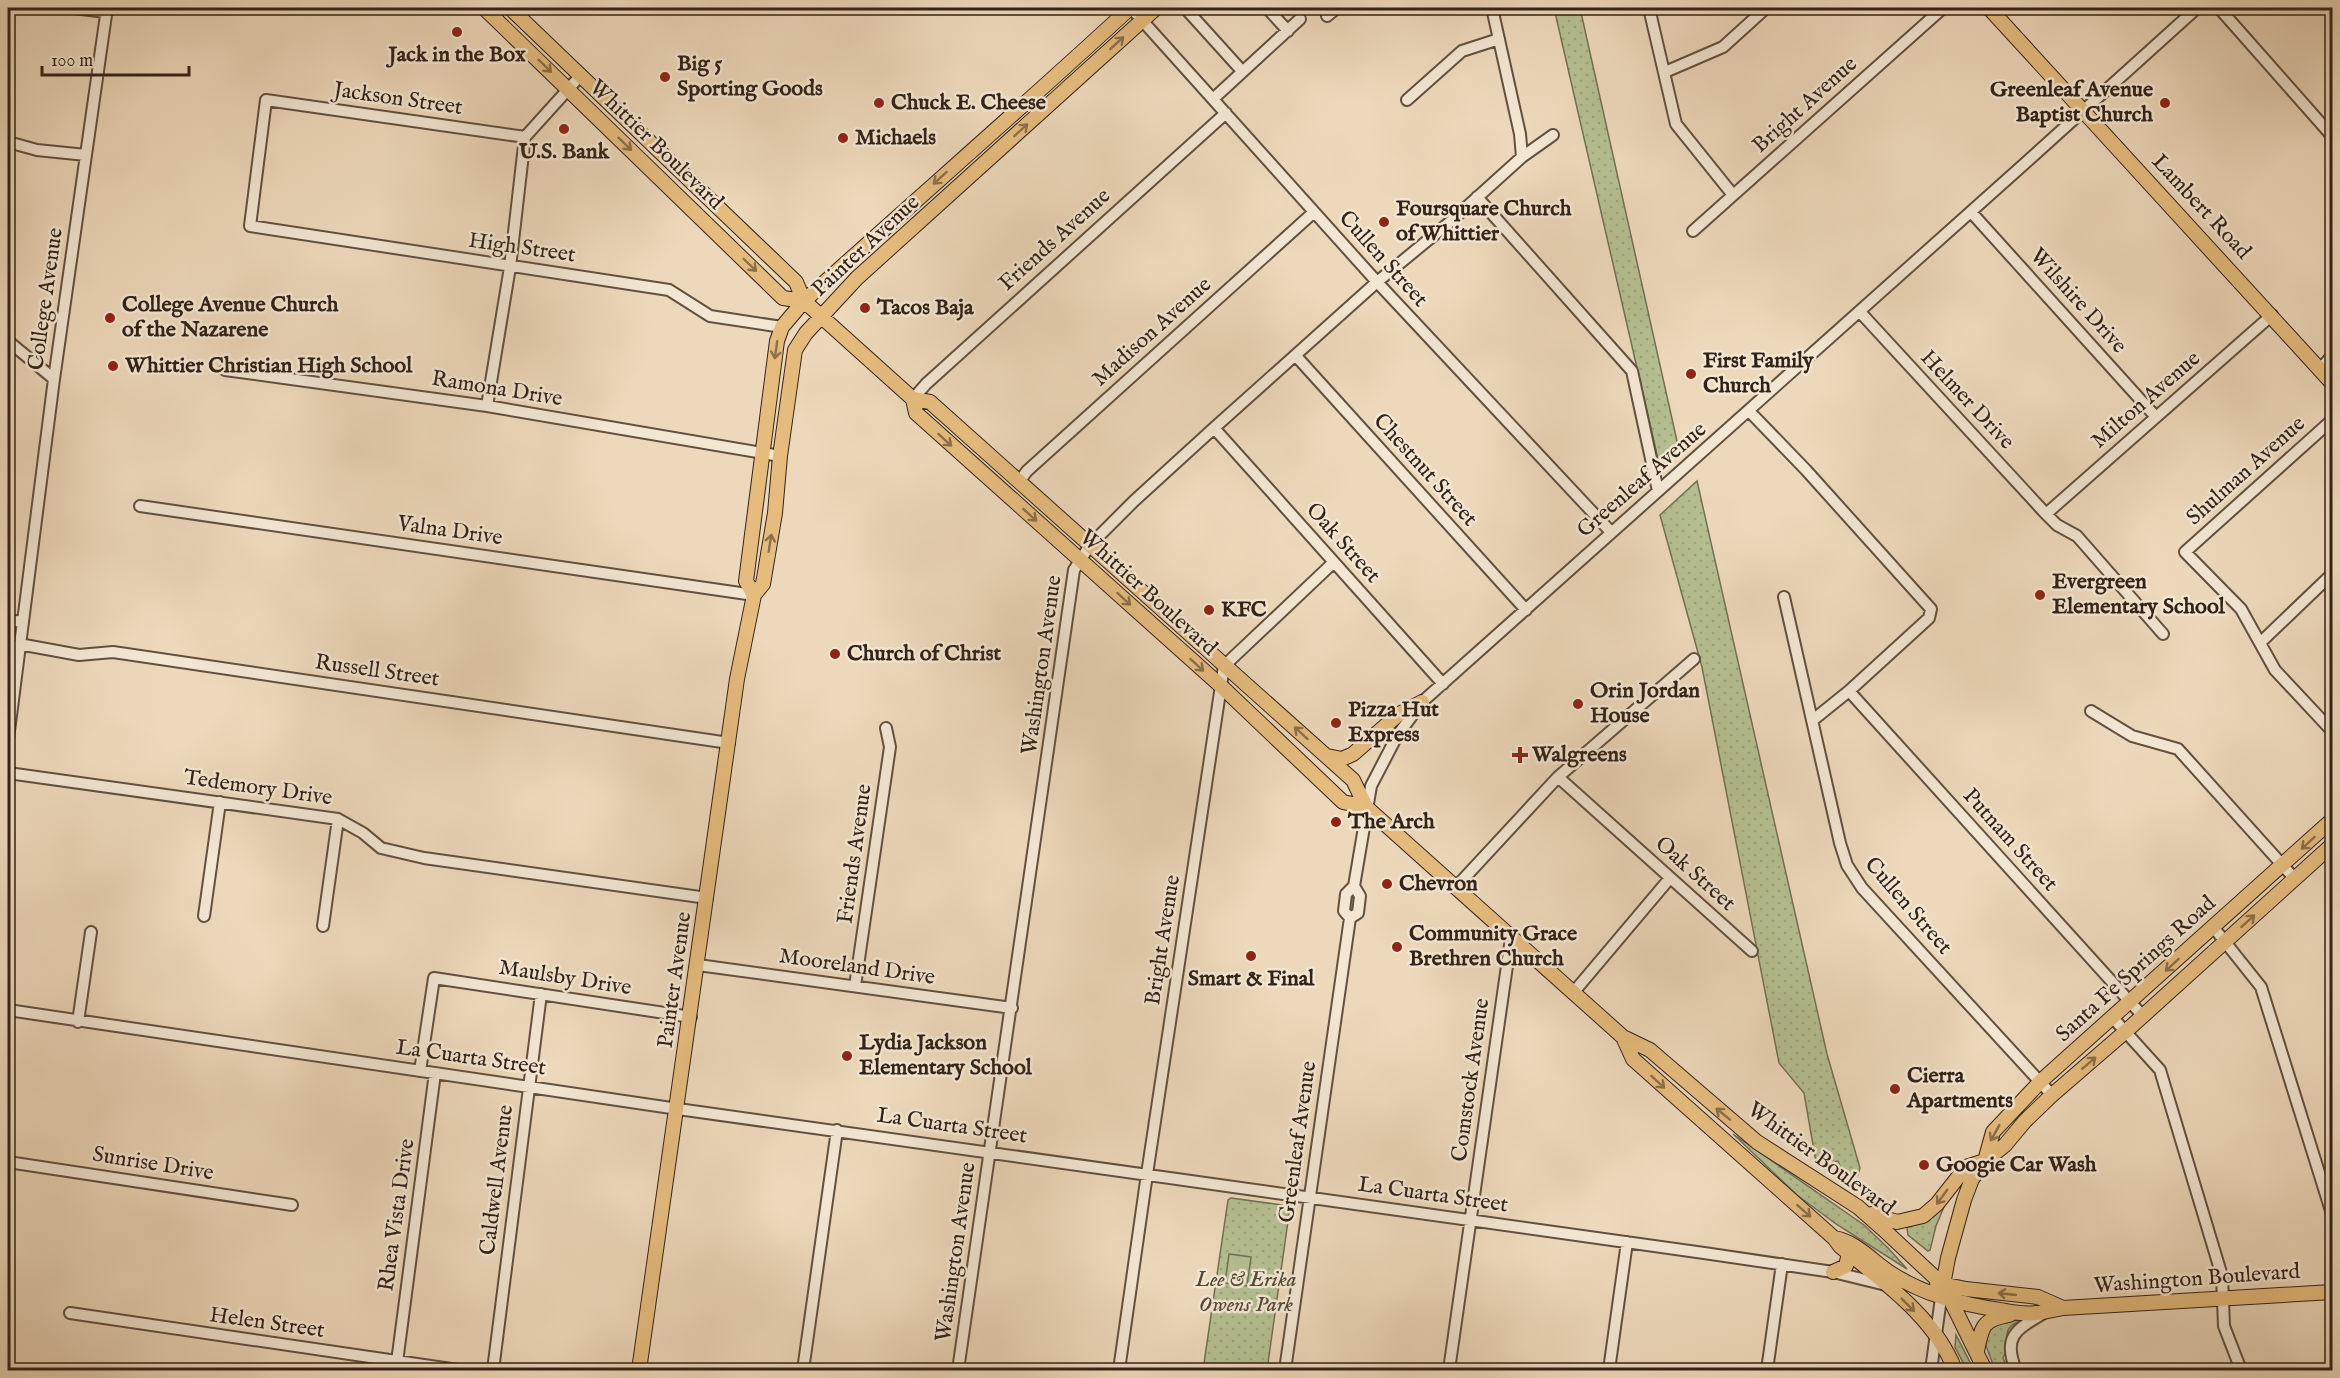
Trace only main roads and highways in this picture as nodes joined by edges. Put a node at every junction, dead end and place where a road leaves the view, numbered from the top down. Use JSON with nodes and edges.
{"nodes":[{"id":1,"x":484,"y":8,"type":"edge"},
{"id":2,"x":510,"y":8,"type":"edge"},
{"id":3,"x":1130,"y":8,"type":"edge"},
{"id":4,"x":1156,"y":8,"type":"edge"},
{"id":5,"x":1989,"y":8,"type":"edge"},
{"id":6,"x":1092,"y":44,"type":"junction"},
{"id":7,"x":1062,"y":93,"type":"junction"},
{"id":8,"x":804,"y":301,"type":"junction"},
{"id":9,"x":821,"y":317,"type":"junction"},
{"id":10,"x":2332,"y":383,"type":"edge"},
{"id":11,"x":913,"y":399,"type":"junction"},
{"id":12,"x":754,"y":595,"type":"junction"},
{"id":13,"x":1422,"y":702,"type":"road end"},
{"id":14,"x":1327,"y":756,"type":"junction"},
{"id":15,"x":1366,"y":807,"type":"junction"},
{"id":16,"x":2332,"y":820,"type":"edge"},
{"id":17,"x":2332,"y":844,"type":"edge"},
{"id":18,"x":1623,"y":1037,"type":"junction"},
{"id":19,"x":1985,"y":1161,"type":"junction"},
{"id":20,"x":1858,"y":1207,"type":"junction"},
{"id":21,"x":1853,"y":1250,"type":"junction"},
{"id":22,"x":1833,"y":1272,"type":"road end"},
{"id":23,"x":2332,"y":1292,"type":"edge"},
{"id":24,"x":1945,"y":1295,"type":"junction"},
{"id":25,"x":2063,"y":1308,"type":"junction"},
{"id":26,"x":2019,"y":1313,"type":"junction"},
{"id":27,"x":1977,"y":1351,"type":"junction"},
{"id":28,"x":639,"y":1371,"type":"edge"},
{"id":29,"x":1955,"y":1371,"type":"edge"},
{"id":30,"x":1985,"y":1371,"type":"edge"}],
"edges":[{"from":1,"to":8,"type":"main road","name":"Whittier Boulevard","one_way":true},
{"from":2,"to":8,"type":"main road","name":"Whittier Boulevard"},
{"from":3,"to":6,"type":"main road","name":"Painter Avenue"},
{"from":7,"to":4,"type":"main road","name":"Painter Avenue","one_way":true},
{"from":5,"to":10,"type":"main road","name":"Lambert Road"},
{"from":6,"to":7,"type":"main road"},
{"from":6,"to":8,"type":"main road","name":"Painter Avenue","one_way":true},
{"from":9,"to":7,"type":"main road","name":"Painter Avenue","one_way":true},
{"from":8,"to":9,"type":"main road","name":"Whittier Boulevard"},
{"from":8,"to":12,"type":"main road","name":"Painter Avenue","one_way":true},
{"from":9,"to":11,"type":"main road","name":"Whittier Boulevard"},
{"from":12,"to":9,"type":"main road","name":"Painter Avenue","one_way":true},
{"from":14,"to":11,"type":"main road","name":"Whittier Boulevard","one_way":true},
{"from":11,"to":15,"type":"main road","name":"Whittier Boulevard","one_way":true},
{"from":12,"to":28,"type":"main road","name":"Painter Avenue"},
{"from":13,"to":14,"type":"main road"},
{"from":14,"to":15,"type":"main road","name":"Whittier Boulevard"},
{"from":15,"to":18,"type":"main road","name":"Whittier Boulevard"},
{"from":16,"to":19,"type":"main road","name":"Santa Fe Springs Road","one_way":true},
{"from":19,"to":17,"type":"main road","name":"Santa Fe Springs Road","one_way":true},
{"from":20,"to":18,"type":"main road","name":"Whittier Boulevard","one_way":true},
{"from":18,"to":21,"type":"main road","name":"Whittier Boulevard","one_way":true},
{"from":19,"to":20,"type":"main road","one_way":true},
{"from":19,"to":24,"type":"main road","name":"Santa Fe Springs Road"},
{"from":20,"to":24,"type":"main road","name":"Whittier Boulevard"},
{"from":21,"to":22,"type":"main road"},
{"from":21,"to":24,"type":"main road"},
{"from":21,"to":29,"type":"main road","name":"Whittier Boulevard","one_way":true},
{"from":23,"to":25,"type":"main road","name":"Washington Boulevard"},
{"from":25,"to":24,"type":"main road","name":"Washington Boulevard","one_way":true},
{"from":24,"to":26,"type":"main road","name":"Washington Boulevard"},
{"from":24,"to":27,"type":"main road","name":"Whittier Boulevard"},
{"from":25,"to":26,"type":"main road","name":"Washington Boulevard"},
{"from":26,"to":27,"type":"main road"},
{"from":27,"to":30,"type":"main road","name":"Whittier Boulevard"}]}
